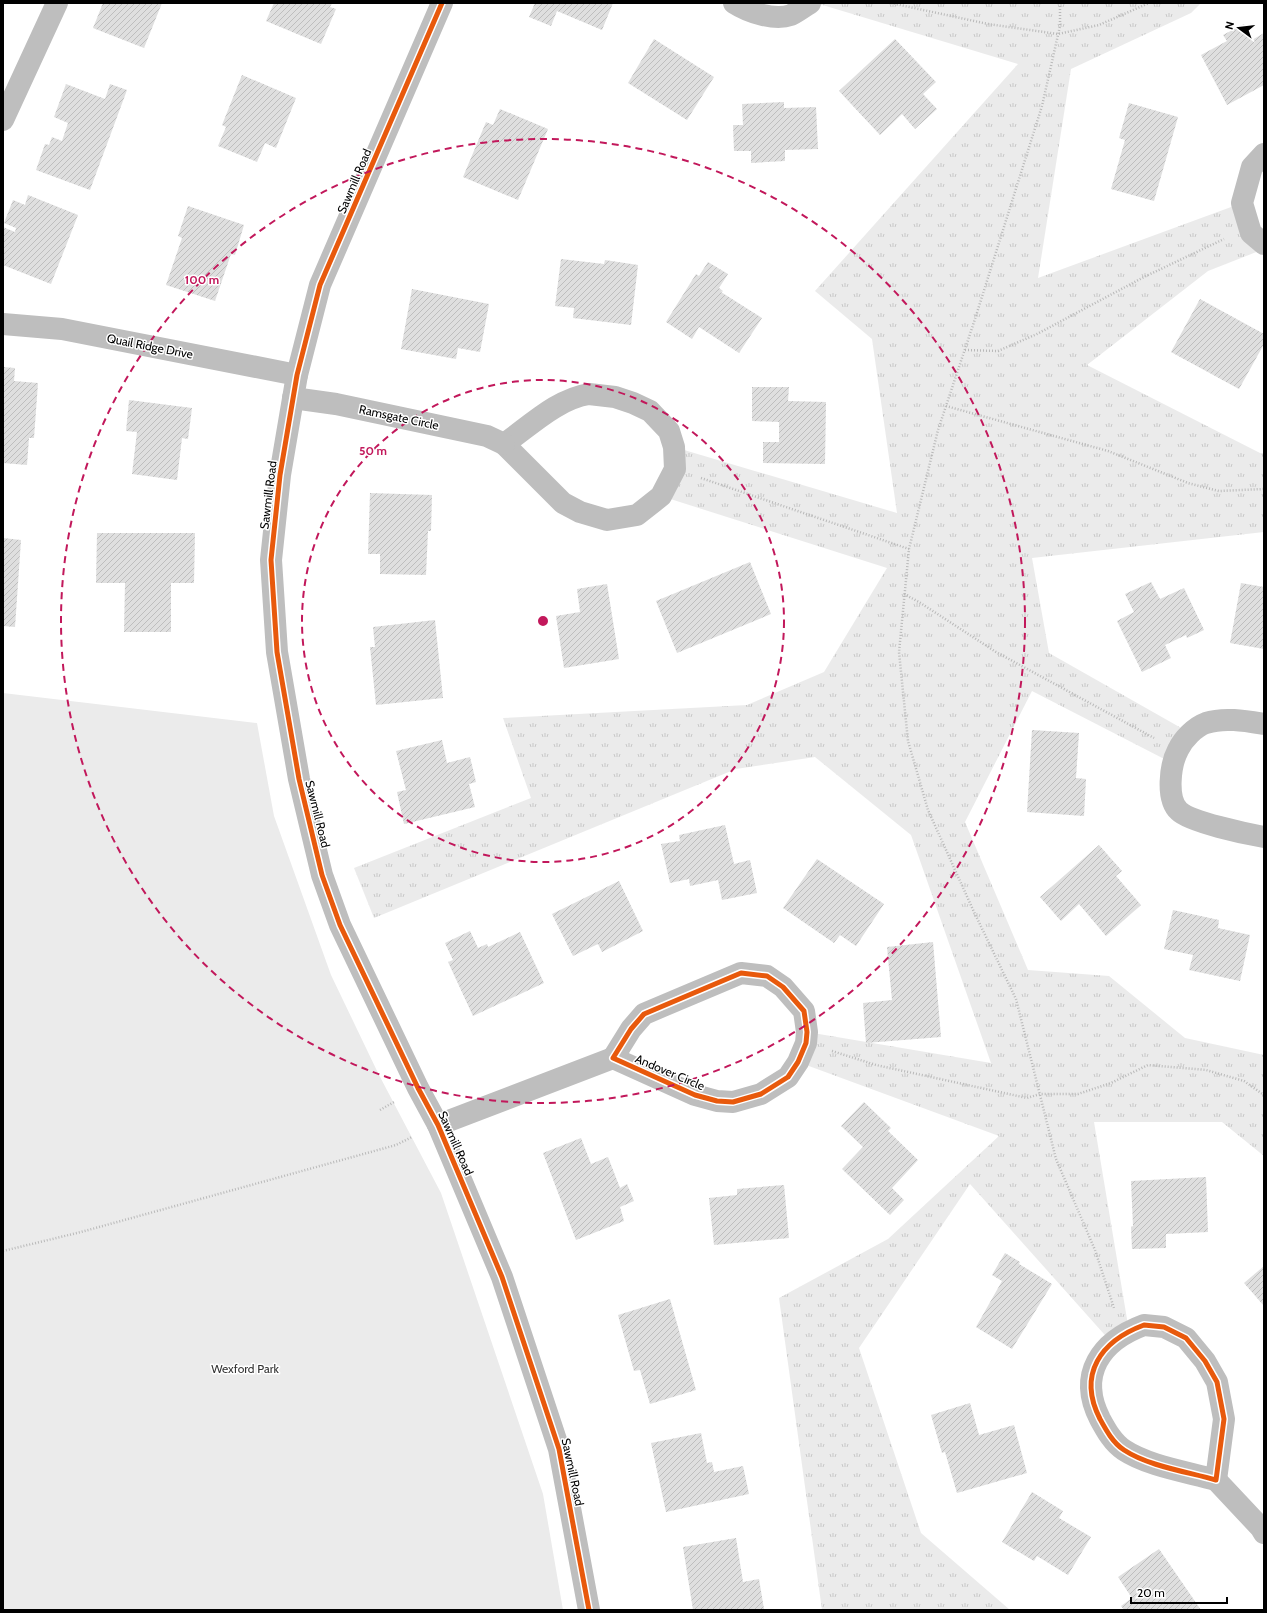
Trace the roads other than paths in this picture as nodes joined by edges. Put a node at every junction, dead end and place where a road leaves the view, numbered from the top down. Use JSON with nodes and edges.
{"nodes":[{"id":1,"x":57,"y":3,"type":"edge"},
{"id":2,"x":442,"y":3,"type":"edge"},
{"id":3,"x":734,"y":3,"type":"edge"},
{"id":4,"x":810,"y":3,"type":"edge"},
{"id":5,"x":3,"y":120,"type":"edge"},
{"id":6,"x":1264,"y":154,"type":"edge"},
{"id":7,"x":1264,"y":244,"type":"edge"},
{"id":8,"x":3,"y":324,"type":"edge"},
{"id":9,"x":297,"y":375,"type":"junction"},
{"id":10,"x":293,"y":398,"type":"junction"},
{"id":11,"x":504,"y":444,"type":"junction"},
{"id":12,"x":1264,"y":724,"type":"edge"},
{"id":13,"x":1264,"y":837,"type":"edge"},
{"id":14,"x":613,"y":1058,"type":"junction"},
{"id":15,"x":438,"y":1125,"type":"junction"},
{"id":16,"x":1216,"y":1480,"type":"junction"},
{"id":17,"x":1264,"y":1533,"type":"edge"},
{"id":18,"x":589,"y":1610,"type":"edge"}],
"edges":[{"from":1,"to":5,"type":"street"},
{"from":2,"to":9,"type":"street","name":"Sawmill Road"},
{"from":3,"to":4,"type":"street"},
{"from":6,"to":7,"type":"street"},
{"from":8,"to":9,"type":"street","name":"Quail Ridge Drive"},
{"from":9,"to":10,"type":"street","name":"Sawmill Road"},
{"from":10,"to":11,"type":"street","name":"Ramsgate Circle"},
{"from":10,"to":15,"type":"street","name":"Sawmill Road"},
{"from":11,"to":11,"type":"street","name":"Ramsgate Circle"},
{"from":12,"to":13,"type":"street"},
{"from":14,"to":14,"type":"street","name":"Andover Circle"},
{"from":14,"to":15,"type":"street"},
{"from":15,"to":18,"type":"street","name":"Sawmill Road"},
{"from":16,"to":16,"type":"street"},
{"from":16,"to":17,"type":"street"}]}
